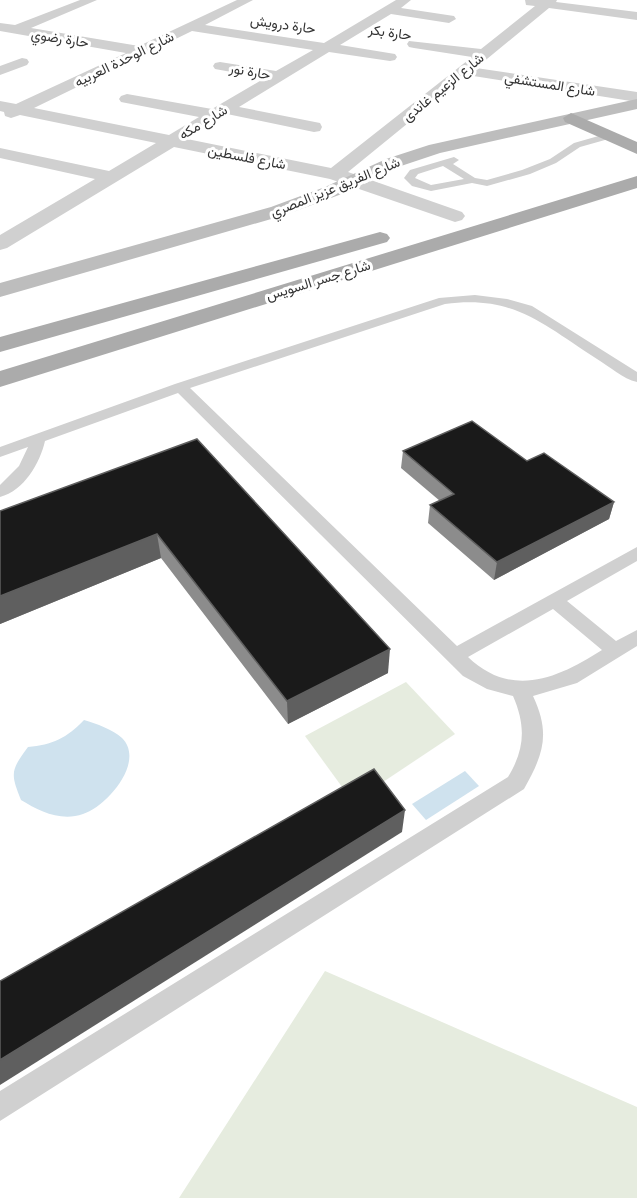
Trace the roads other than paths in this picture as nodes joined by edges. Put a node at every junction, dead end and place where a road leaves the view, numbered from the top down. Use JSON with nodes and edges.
{"nodes":[{"id":1,"x":91,"y":0,"type":"edge"},
{"id":2,"x":247,"y":0,"type":"edge"},
{"id":3,"x":405,"y":0,"type":"edge"},
{"id":4,"x":516,"y":0,"type":"edge"},
{"id":5,"x":549,"y":2,"type":"edge"},
{"id":6,"x":52,"y":3,"type":"dead end"},
{"id":7,"x":74,"y":7,"type":"junction"},
{"id":8,"x":388,"y":10,"type":"junction"},
{"id":9,"x":24,"y":14,"type":"dead end"},
{"id":10,"x":217,"y":14,"type":"junction"},
{"id":11,"x":637,"y":16,"type":"edge"},
{"id":12,"x":47,"y":18,"type":"junction"},
{"id":13,"x":239,"y":18,"type":"dead end"},
{"id":14,"x":449,"y":19,"type":"dead end"},
{"id":15,"x":0,"y":27,"type":"edge"},
{"id":16,"x":191,"y":27,"type":"junction"},
{"id":17,"x":16,"y":30,"type":"junction"},
{"id":18,"x":354,"y":31,"type":"junction"},
{"id":19,"x":380,"y":31,"type":"dead end"},
{"id":20,"x":400,"y":34,"type":"dead end"},
{"id":21,"x":0,"y":36,"type":"edge"},
{"id":22,"x":478,"y":38,"type":"dead end"},
{"id":23,"x":166,"y":39,"type":"junction"},
{"id":24,"x":327,"y":39,"type":"junction"},
{"id":25,"x":500,"y":41,"type":"junction"},
{"id":26,"x":187,"y":42,"type":"dead end"},
{"id":27,"x":11,"y":48,"type":"dead end"},
{"id":28,"x":141,"y":51,"type":"junction"},
{"id":29,"x":33,"y":52,"type":"dead end"},
{"id":30,"x":484,"y":54,"type":"junction"},
{"id":31,"x":283,"y":57,"type":"dead end"},
{"id":32,"x":390,"y":57,"type":"dead end"},
{"id":33,"x":305,"y":60,"type":"junction"},
{"id":34,"x":89,"y":61,"type":"dead end"},
{"id":35,"x":22,"y":62,"type":"dead end"},
{"id":36,"x":328,"y":64,"type":"dead end"},
{"id":37,"x":111,"y":65,"type":"junction"},
{"id":38,"x":220,"y":66,"type":"dead end"},
{"id":39,"x":463,"y":70,"type":"junction"},
{"id":40,"x":0,"y":71,"type":"edge"},
{"id":41,"x":279,"y":76,"type":"junction"},
{"id":42,"x":630,"y":78,"type":"dead end"},
{"id":43,"x":538,"y":82,"type":"junction"},
{"id":44,"x":166,"y":92,"type":"dead end"},
{"id":45,"x":617,"y":94,"type":"junction"},
{"id":46,"x":523,"y":96,"type":"dead end"},
{"id":47,"x":637,"y":97,"type":"edge"},
{"id":48,"x":127,"y":99,"type":"dead end"},
{"id":49,"x":148,"y":102,"type":"junction"},
{"id":50,"x":637,"y":104,"type":"edge"},
{"id":51,"x":219,"y":107,"type":"junction"},
{"id":52,"x":9,"y":108,"type":"edge"},
{"id":53,"x":601,"y":112,"type":"junction"},
{"id":54,"x":0,"y":118,"type":"edge"},
{"id":55,"x":571,"y":118,"type":"junction"},
{"id":56,"x":314,"y":127,"type":"dead end"},
{"id":57,"x":609,"y":136,"type":"junction"},
{"id":58,"x":170,"y":142,"type":"junction"},
{"id":59,"x":637,"y":149,"type":"edge"},
{"id":60,"x":0,"y":153,"type":"edge"},
{"id":61,"x":335,"y":174,"type":"junction"},
{"id":62,"x":112,"y":177,"type":"junction"},
{"id":63,"x":355,"y":180,"type":"junction"},
{"id":64,"x":472,"y":180,"type":"junction"},
{"id":65,"x":637,"y":182,"type":"edge"},
{"id":66,"x":476,"y":209,"type":"dead end"},
{"id":67,"x":455,"y":216,"type":"junction"},
{"id":68,"x":422,"y":226,"type":"dead end"},
{"id":69,"x":400,"y":232,"type":"dead end"},
{"id":70,"x":0,"y":244,"type":"edge"},
{"id":71,"x":0,"y":290,"type":"edge"},
{"id":72,"x":0,"y":345,"type":"edge"},
{"id":73,"x":637,"y":378,"type":"edge"},
{"id":74,"x":0,"y":379,"type":"edge"},
{"id":75,"x":180,"y":387,"type":"junction"},
{"id":76,"x":38,"y":438,"type":"junction"},
{"id":77,"x":0,"y":452,"type":"edge"},
{"id":78,"x":0,"y":492,"type":"edge"},
{"id":79,"x":637,"y":553,"type":"edge"},
{"id":80,"x":554,"y":600,"type":"junction"},
{"id":81,"x":637,"y":637,"type":"edge"},
{"id":82,"x":615,"y":650,"type":"junction"},
{"id":83,"x":455,"y":656,"type":"junction"},
{"id":84,"x":520,"y":690,"type":"junction"},
{"id":85,"x":0,"y":1107,"type":"edge"}],
"edges":[{"from":1,"to":7,"type":"street"},
{"from":2,"to":10,"type":"street","name":"شارع الوحدة العربيه"},
{"from":3,"to":8,"type":"street","name":"شارع مكه"},
{"from":4,"to":5,"type":"street"},
{"from":5,"to":11,"type":"street"},
{"from":5,"to":25,"type":"street","name":"شارع الزعيم غاندى"},
{"from":6,"to":7,"type":"street"},
{"from":7,"to":12,"type":"street"},
{"from":8,"to":14,"type":"street"},
{"from":8,"to":18,"type":"street","name":"شارع مكه"},
{"from":9,"to":12,"type":"street"},
{"from":10,"to":13,"type":"street","name":"حارة درويش"},
{"from":10,"to":16,"type":"street","name":"شارع الوحدة العربيه"},
{"from":12,"to":17,"type":"street"},
{"from":15,"to":17,"type":"street","name":"حارة رضوي"},
{"from":16,"to":23,"type":"street","name":"شارع الوحدة العربيه"},
{"from":16,"to":24,"type":"street"},
{"from":17,"to":21,"type":"street"},
{"from":17,"to":28,"type":"street","name":"حارة رضوي"},
{"from":18,"to":19,"type":"street","name":"حارة بكر"},
{"from":18,"to":24,"type":"street","name":"شارع مكه"},
{"from":20,"to":30,"type":"street","name":"حارة بكر"},
{"from":22,"to":25,"type":"street"},
{"from":23,"to":26,"type":"street"},
{"from":23,"to":28,"type":"street","name":"شارع الوحدة العربيه"},
{"from":24,"to":32,"type":"street"},
{"from":24,"to":33,"type":"street","name":"شارع مكه"},
{"from":25,"to":30,"type":"street","name":"شارع الزعيم غاندى"},
{"from":27,"to":29,"type":"street"},
{"from":28,"to":37,"type":"street","name":"شارع الوحدة العربيه"},
{"from":30,"to":39,"type":"street","name":"شارع الزعيم غاندى"},
{"from":31,"to":33,"type":"street"},
{"from":33,"to":36,"type":"street"},
{"from":33,"to":41,"type":"street","name":"شارع مكه"},
{"from":34,"to":37,"type":"street"},
{"from":35,"to":40,"type":"street"},
{"from":37,"to":52,"type":"street","name":"شارع الوحدة العربيه"},
{"from":38,"to":41,"type":"street","name":"حارة نور"},
{"from":39,"to":43,"type":"street","name":"شارع المستشفي"},
{"from":39,"to":61,"type":"street","name":"شارع الزعيم غاندى"},
{"from":41,"to":51,"type":"street","name":"شارع مكه"},
{"from":42,"to":45,"type":"street"},
{"from":43,"to":45,"type":"street","name":"شارع المستشفي"},
{"from":43,"to":46,"type":"street"},
{"from":44,"to":49,"type":"street"},
{"from":45,"to":47,"type":"street","name":"شارع المستشفي"},
{"from":45,"to":53,"type":"street"},
{"from":48,"to":49,"type":"street"},
{"from":49,"to":51,"type":"street"},
{"from":50,"to":53,"type":"street","name":"شارع الفريق عزيز المصري"},
{"from":51,"to":56,"type":"street"},
{"from":51,"to":58,"type":"street","name":"شارع مكه"},
{"from":52,"to":54,"type":"street","name":"شارع الوحدة العربيه"},
{"from":52,"to":58,"type":"street","name":"شارع فلسطين"},
{"from":53,"to":55,"type":"street","name":"شارع الفريق عزيز المصري"},
{"from":55,"to":57,"type":"main road"},
{"from":55,"to":63,"type":"street","name":"شارع الفريق عزيز المصري"},
{"from":57,"to":59,"type":"main road"},
{"from":57,"to":64,"type":"lane"},
{"from":58,"to":61,"type":"street","name":"شارع فلسطين"},
{"from":58,"to":62,"type":"street","name":"شارع مكه"},
{"from":60,"to":62,"type":"street"},
{"from":61,"to":63,"type":"street","name":"شارع فلسطين"},
{"from":62,"to":70,"type":"street","name":"شارع مكه"},
{"from":63,"to":67,"type":"street","name":"شارع فلسطين"},
{"from":63,"to":71,"type":"street","name":"شارع الفريق عزيز المصري"},
{"from":64,"to":64,"type":"lane"},
{"from":65,"to":74,"type":"main road","name":"شارع جسر السويس"},
{"from":66,"to":67,"type":"main road"},
{"from":67,"to":68,"type":"main road"},
{"from":69,"to":72,"type":"main road","name":"شارع جسر السويس"},
{"from":73,"to":75,"type":"lane"},
{"from":75,"to":76,"type":"lane"},
{"from":75,"to":83,"type":"lane"},
{"from":76,"to":77,"type":"lane"},
{"from":76,"to":78,"type":"lane"},
{"from":79,"to":80,"type":"lane"},
{"from":80,"to":82,"type":"lane"},
{"from":80,"to":83,"type":"lane"},
{"from":81,"to":82,"type":"lane"},
{"from":82,"to":84,"type":"lane"},
{"from":83,"to":84,"type":"lane"},
{"from":84,"to":85,"type":"lane"}]}
